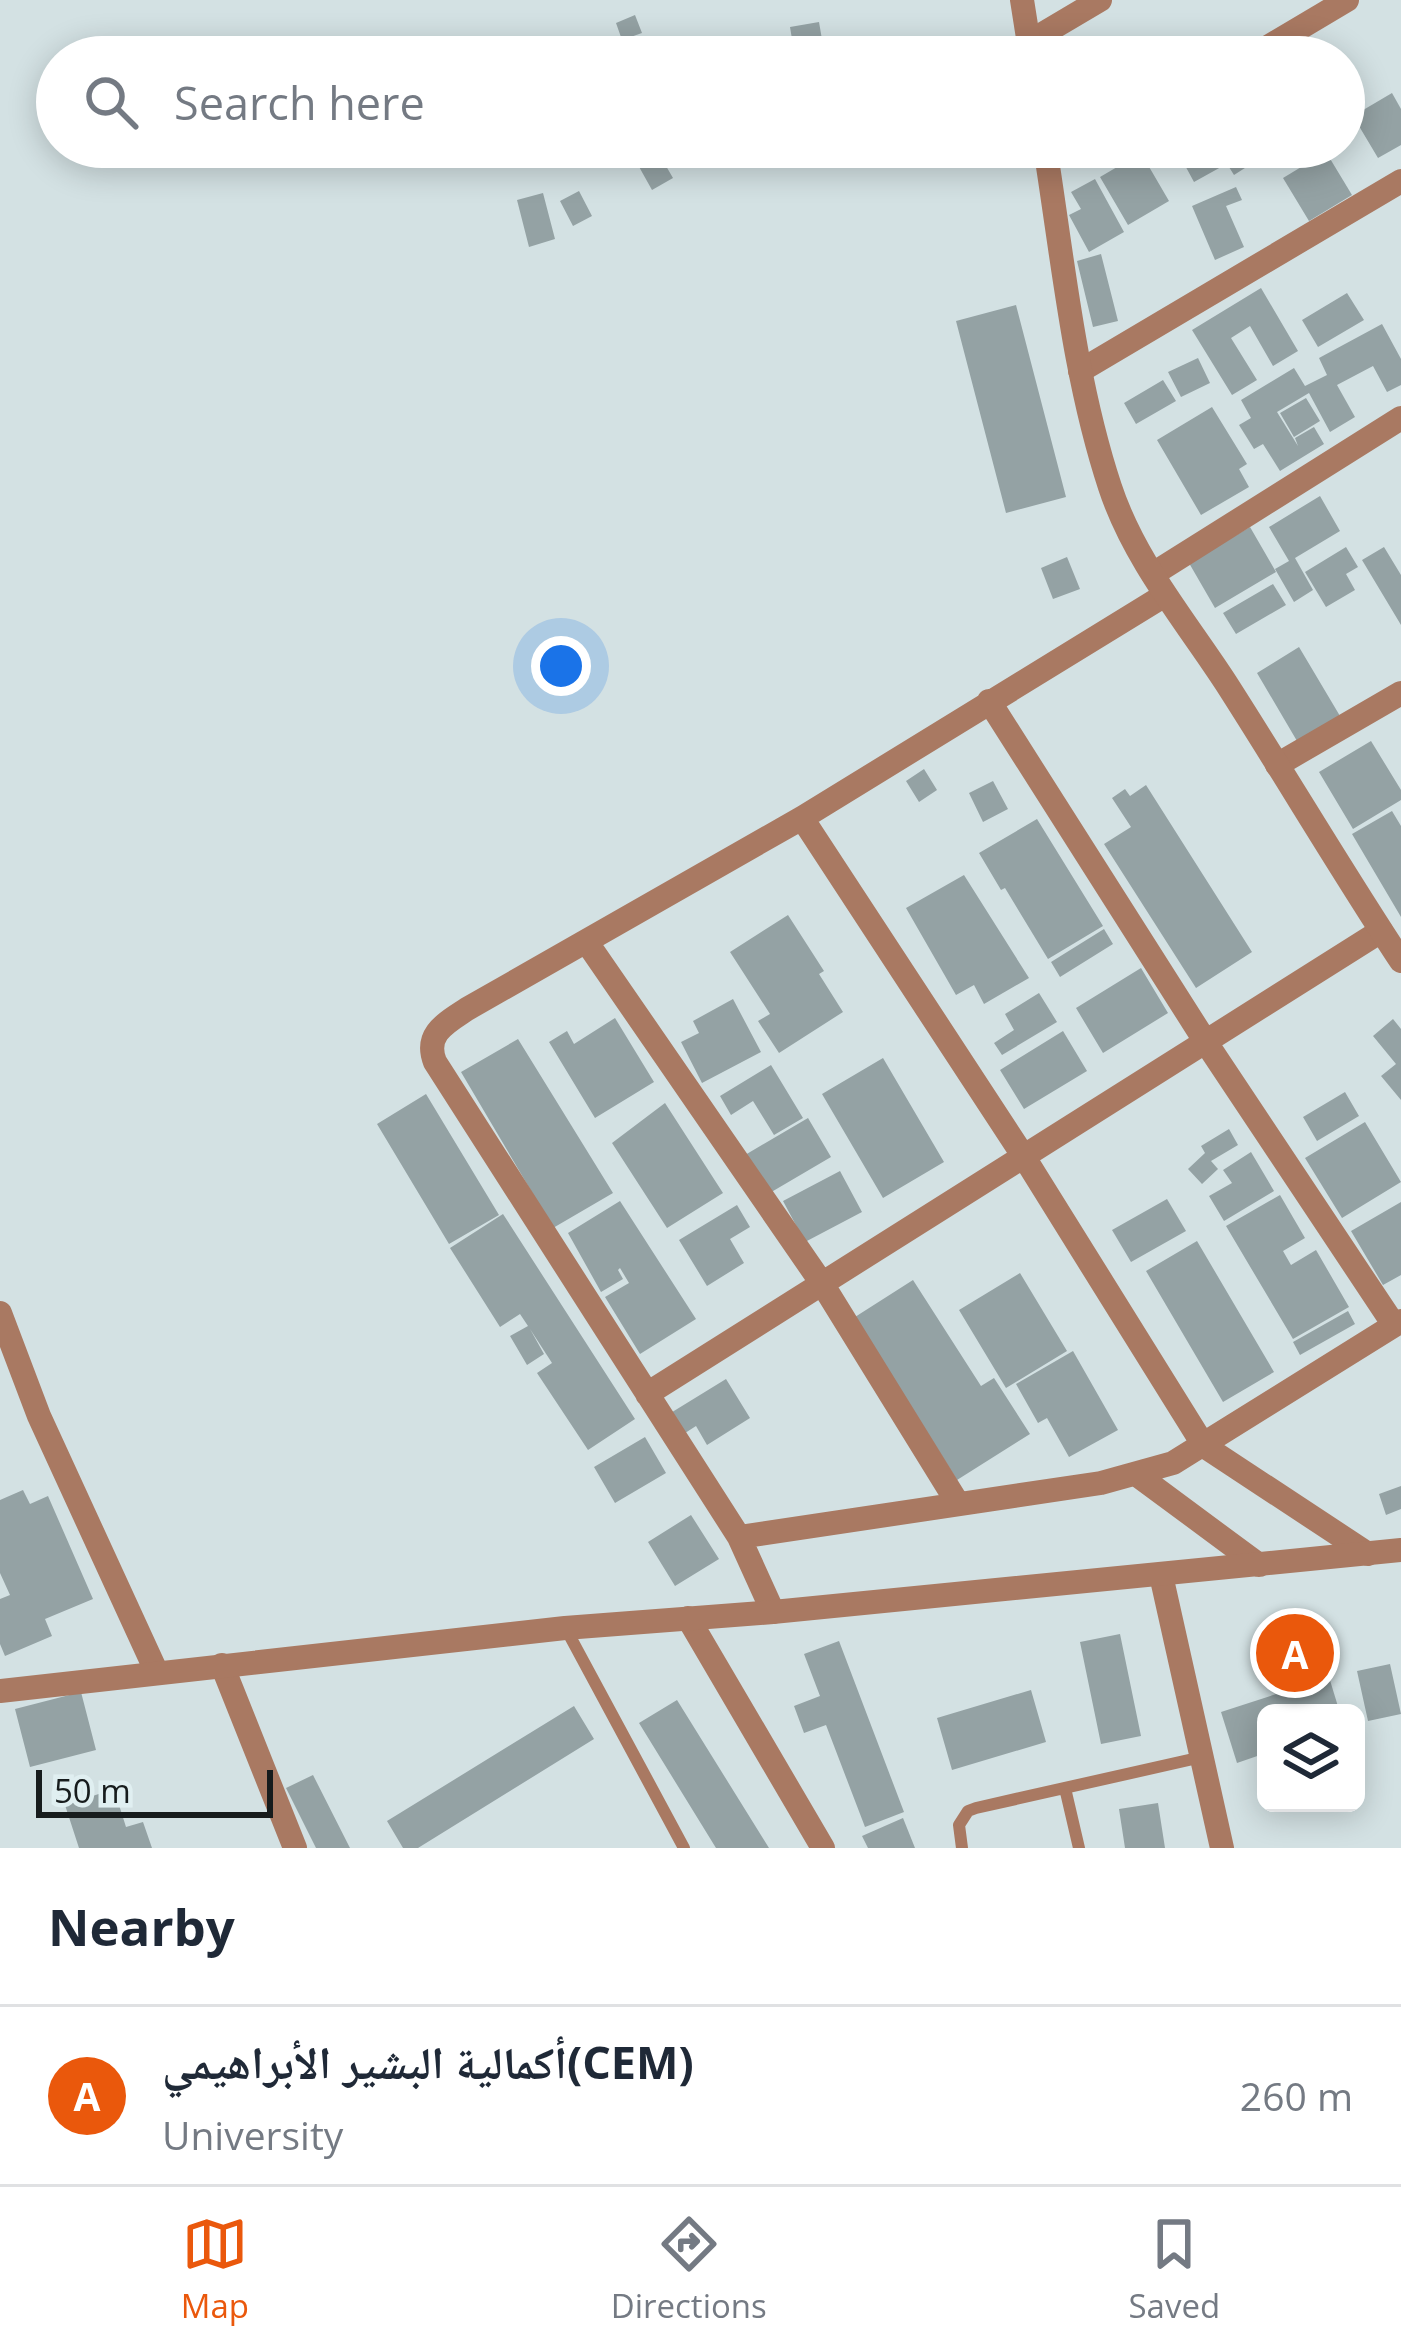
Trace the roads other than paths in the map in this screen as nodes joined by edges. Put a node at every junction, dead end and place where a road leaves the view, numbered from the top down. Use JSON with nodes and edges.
{"nodes":[{"id":1,"x":1022,"y":0,"type":"edge"},
{"id":2,"x":1100,"y":0,"type":"edge"},
{"id":3,"x":1347,"y":0,"type":"edge"},
{"id":4,"x":1028,"y":36,"type":"edge"},
{"id":5,"x":1049,"y":36,"type":"edge"},
{"id":6,"x":1286,"y":36,"type":"edge"},
{"id":7,"x":1053,"y":168,"type":"edge"},
{"id":8,"x":1401,"y":181,"type":"edge"},
{"id":9,"x":1080,"y":371,"type":"junction"},
{"id":10,"x":1401,"y":418,"type":"edge"},
{"id":11,"x":1159,"y":584,"type":"junction"},
{"id":12,"x":1401,"y":693,"type":"edge"},
{"id":13,"x":989,"y":701,"type":"junction"},
{"id":14,"x":1277,"y":765,"type":"junction"},
{"id":15,"x":802,"y":818,"type":"junction"},
{"id":16,"x":1381,"y":931,"type":"junction"},
{"id":17,"x":588,"y":944,"type":"junction"},
{"id":18,"x":1401,"y":962,"type":"edge"},
{"id":19,"x":1207,"y":1044,"type":"junction"},
{"id":20,"x":1024,"y":1156,"type":"junction"},
{"id":21,"x":823,"y":1285,"type":"junction"},
{"id":22,"x":0,"y":1313,"type":"edge"},
{"id":23,"x":1397,"y":1323,"type":"edge"},
{"id":24,"x":646,"y":1394,"type":"junction"},
{"id":25,"x":1204,"y":1446,"type":"junction"},
{"id":26,"x":1136,"y":1474,"type":"junction"},
{"id":27,"x":957,"y":1502,"type":"junction"},
{"id":28,"x":739,"y":1537,"type":"junction"},
{"id":29,"x":1401,"y":1550,"type":"edge"},
{"id":30,"x":1368,"y":1554,"type":"junction"},
{"id":31,"x":1259,"y":1565,"type":"junction"},
{"id":32,"x":1161,"y":1575,"type":"junction"},
{"id":33,"x":773,"y":1612,"type":"junction"},
{"id":34,"x":688,"y":1618,"type":"junction"},
{"id":35,"x":565,"y":1628,"type":"junction"},
{"id":36,"x":222,"y":1665,"type":"junction"},
{"id":37,"x":157,"y":1673,"type":"junction"},
{"id":38,"x":0,"y":1691,"type":"edge"},
{"id":39,"x":1203,"y":1756,"type":"junction"},
{"id":40,"x":1065,"y":1788,"type":"junction"},
{"id":41,"x":295,"y":1848,"type":"edge"},
{"id":42,"x":684,"y":1848,"type":"edge"},
{"id":43,"x":823,"y":1848,"type":"edge"},
{"id":44,"x":962,"y":1848,"type":"edge"},
{"id":45,"x":1079,"y":1848,"type":"edge"},
{"id":46,"x":1222,"y":1848,"type":"edge"}],
"edges":[{"from":1,"to":4,"type":"street"},
{"from":2,"to":5,"type":"street"},
{"from":3,"to":6,"type":"street"},
{"from":7,"to":9,"type":"street"},
{"from":8,"to":9,"type":"street"},
{"from":9,"to":11,"type":"street"},
{"from":10,"to":11,"type":"street"},
{"from":11,"to":13,"type":"street"},
{"from":11,"to":14,"type":"street"},
{"from":12,"to":14,"type":"street"},
{"from":13,"to":15,"type":"street"},
{"from":13,"to":19,"type":"street"},
{"from":14,"to":16,"type":"street"},
{"from":15,"to":17,"type":"street"},
{"from":15,"to":20,"type":"street"},
{"from":16,"to":18,"type":"street"},
{"from":16,"to":19,"type":"street"},
{"from":17,"to":21,"type":"street"},
{"from":17,"to":24,"type":"street"},
{"from":19,"to":20,"type":"street"},
{"from":19,"to":23,"type":"street"},
{"from":20,"to":21,"type":"street"},
{"from":20,"to":25,"type":"street"},
{"from":21,"to":24,"type":"street"},
{"from":21,"to":27,"type":"street"},
{"from":22,"to":37,"type":"street"},
{"from":23,"to":25,"type":"street"},
{"from":24,"to":28,"type":"street"},
{"from":25,"to":26,"type":"street"},
{"from":25,"to":30,"type":"street"},
{"from":26,"to":27,"type":"street"},
{"from":26,"to":31,"type":"street"},
{"from":27,"to":28,"type":"street"},
{"from":28,"to":33,"type":"street"},
{"from":29,"to":30,"type":"street"},
{"from":30,"to":31,"type":"street"},
{"from":31,"to":32,"type":"street"},
{"from":32,"to":33,"type":"street"},
{"from":32,"to":39,"type":"street"},
{"from":33,"to":34,"type":"street"},
{"from":34,"to":35,"type":"street"},
{"from":34,"to":43,"type":"street"},
{"from":35,"to":36,"type":"street"},
{"from":35,"to":42,"type":"lane"},
{"from":36,"to":37,"type":"street"},
{"from":36,"to":41,"type":"street"},
{"from":37,"to":38,"type":"street"},
{"from":39,"to":40,"type":"lane"},
{"from":39,"to":46,"type":"street"},
{"from":40,"to":44,"type":"lane"},
{"from":40,"to":45,"type":"lane"}]}
